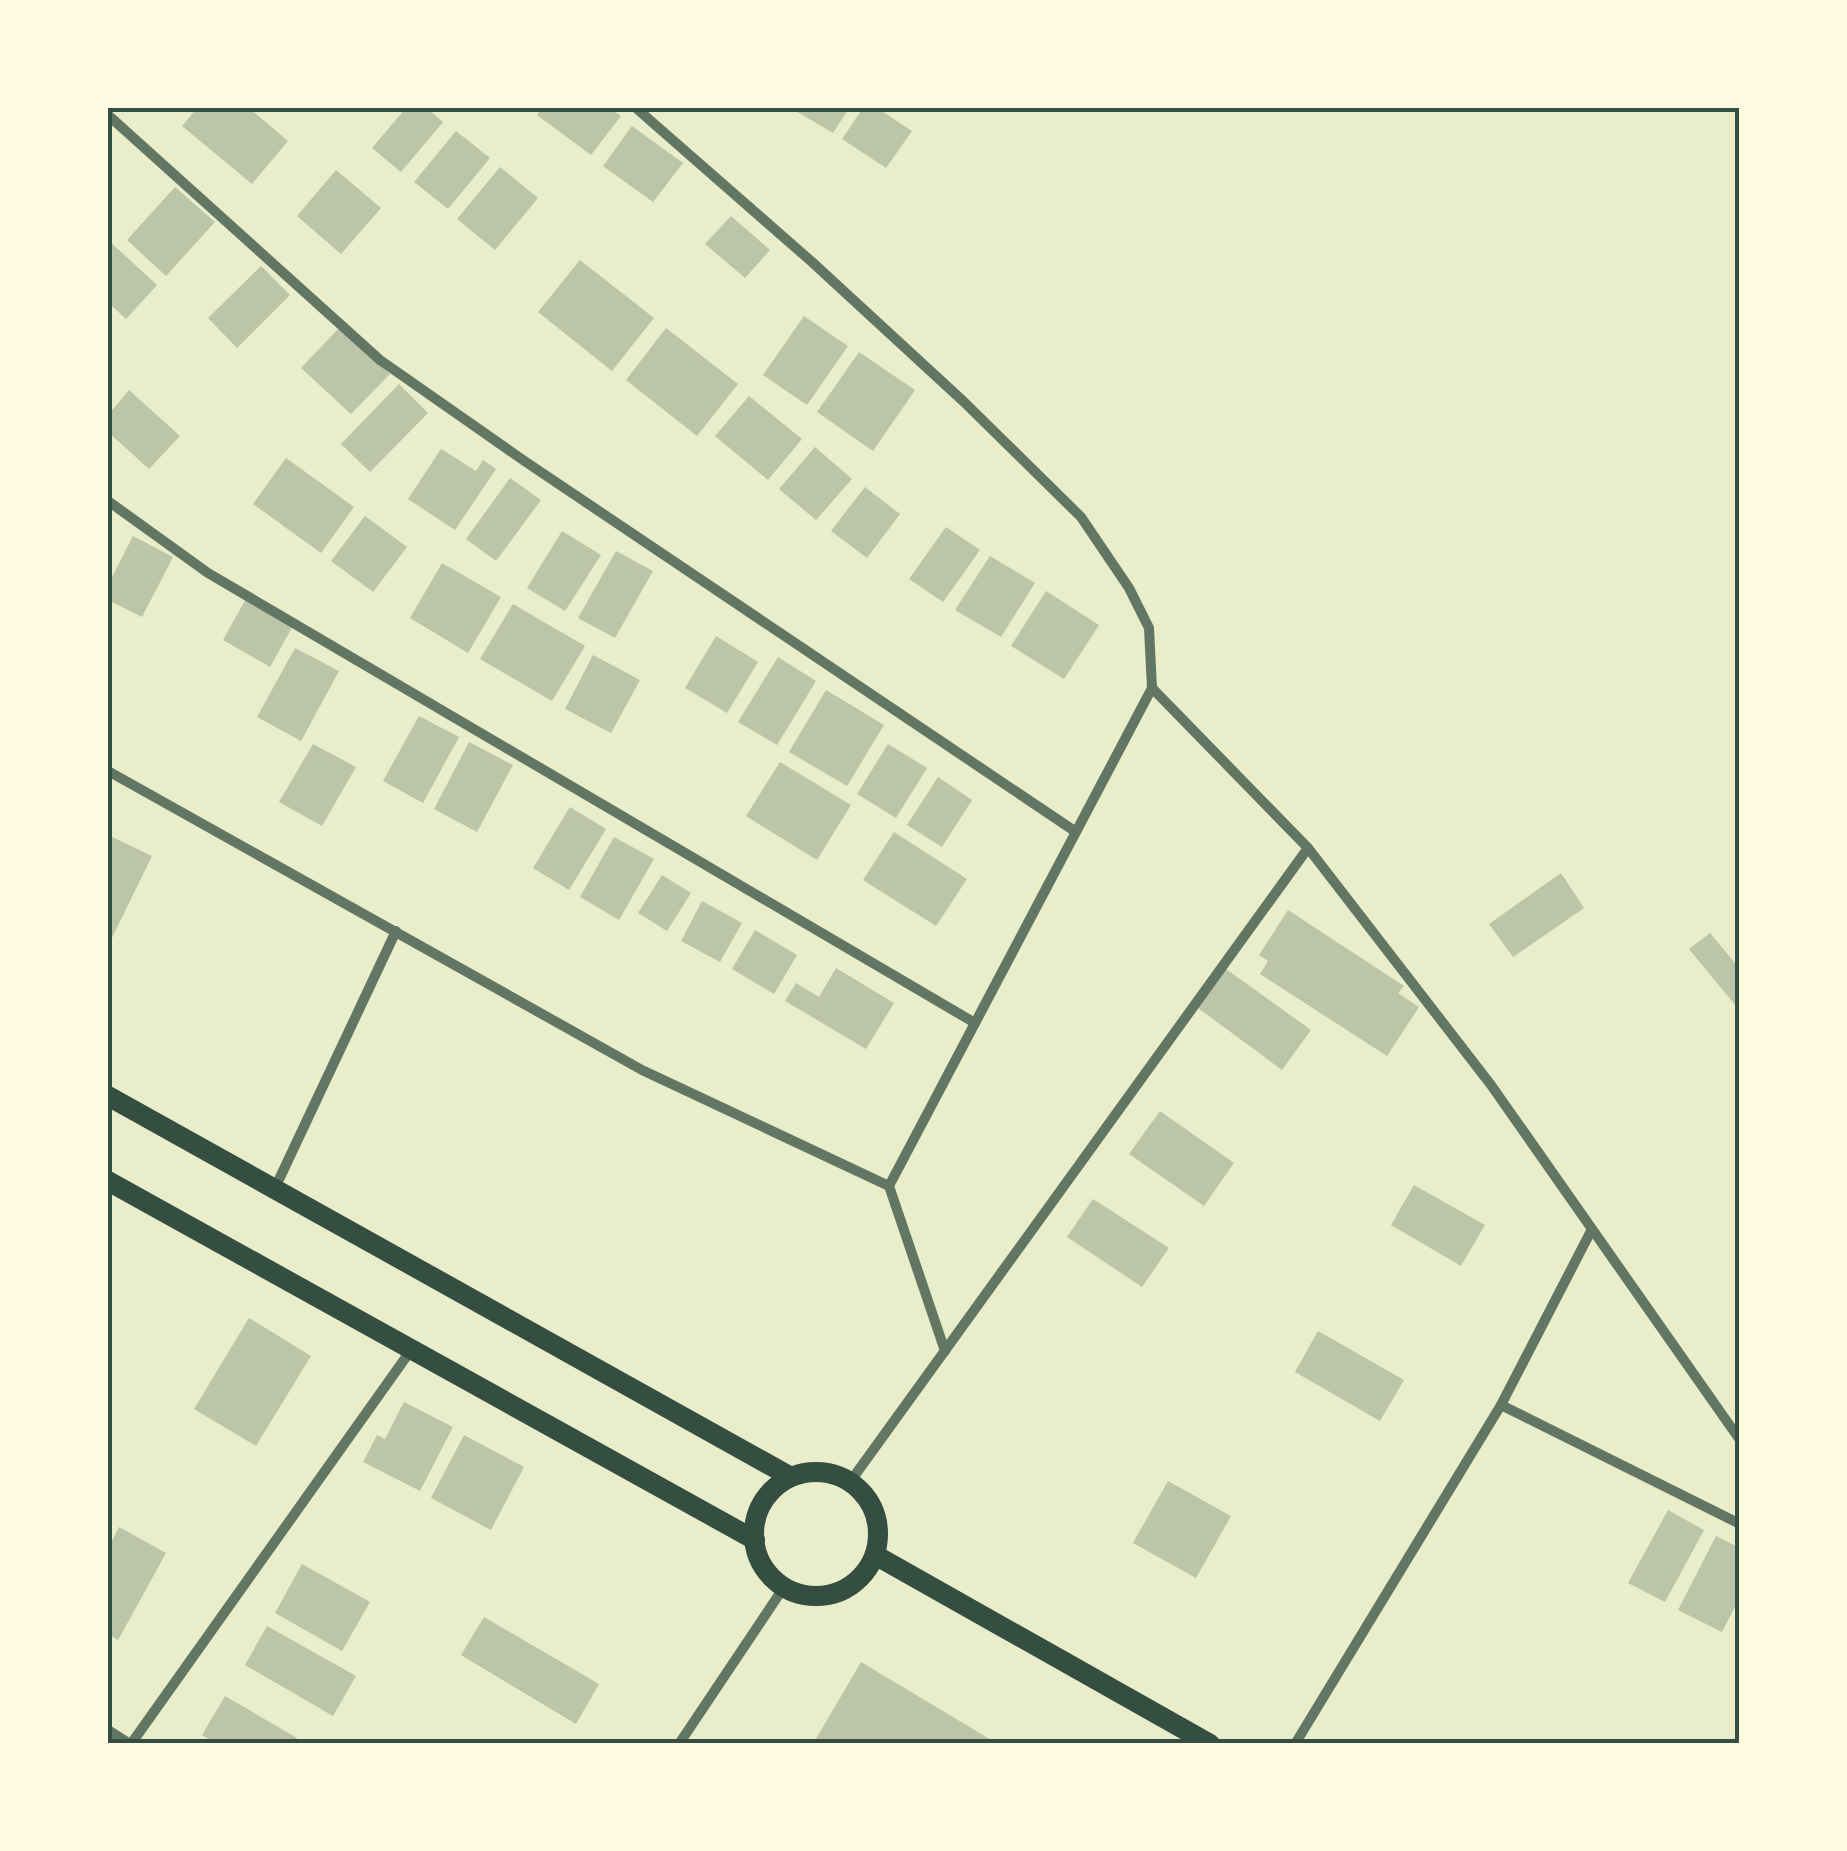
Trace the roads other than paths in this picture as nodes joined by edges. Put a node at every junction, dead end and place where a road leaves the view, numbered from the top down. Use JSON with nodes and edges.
{"nodes":[{"id":1,"x":636,"y":108,"type":"edge"},
{"id":2,"x":108,"y":115,"type":"edge"},
{"id":3,"x":108,"y":501,"type":"edge"},
{"id":4,"x":1152,"y":688,"type":"junction"},
{"id":5,"x":108,"y":771,"type":"edge"},
{"id":6,"x":1076,"y":832,"type":"junction"},
{"id":7,"x":1308,"y":848,"type":"junction"},
{"id":8,"x":396,"y":931,"type":"junction"},
{"id":9,"x":974,"y":1023,"type":"junction"},
{"id":10,"x":108,"y":1096,"type":"edge"},
{"id":11,"x":108,"y":1181,"type":"edge"},
{"id":12,"x":889,"y":1186,"type":"junction"},
{"id":13,"x":275,"y":1189,"type":"junction"},
{"id":14,"x":1591,"y":1231,"type":"junction"},
{"id":15,"x":411,"y":1350,"type":"junction"},
{"id":16,"x":945,"y":1351,"type":"junction"},
{"id":17,"x":1502,"y":1405,"type":"junction"},
{"id":18,"x":1740,"y":1440,"type":"edge"},
{"id":19,"x":791,"y":1477,"type":"junction"},
{"id":20,"x":850,"y":1482,"type":"junction"},
{"id":21,"x":1740,"y":1524,"type":"edge"},
{"id":22,"x":755,"y":1540,"type":"junction"},
{"id":23,"x":875,"y":1555,"type":"junction"},
{"id":24,"x":784,"y":1587,"type":"junction"},
{"id":25,"x":108,"y":1730,"type":"edge"},
{"id":26,"x":131,"y":1744,"type":"edge"},
{"id":27,"x":679,"y":1744,"type":"edge"},
{"id":28,"x":1210,"y":1744,"type":"edge"},
{"id":29,"x":1295,"y":1744,"type":"edge"}],
"edges":[{"from":1,"to":4,"type":"street"},
{"from":2,"to":6,"type":"street"},
{"from":3,"to":9,"type":"street"},
{"from":4,"to":6,"type":"street"},
{"from":4,"to":7,"type":"street"},
{"from":5,"to":8,"type":"street"},
{"from":6,"to":9,"type":"street"},
{"from":7,"to":14,"type":"street"},
{"from":7,"to":16,"type":"street"},
{"from":8,"to":12,"type":"street"},
{"from":8,"to":13,"type":"street"},
{"from":9,"to":12,"type":"street"},
{"from":10,"to":13,"type":"main road"},
{"from":11,"to":15,"type":"main road"},
{"from":12,"to":16,"type":"street"},
{"from":13,"to":19,"type":"main road"},
{"from":14,"to":17,"type":"street"},
{"from":14,"to":18,"type":"street"},
{"from":15,"to":22,"type":"main road"},
{"from":15,"to":26,"type":"street"},
{"from":16,"to":20,"type":"street"},
{"from":17,"to":21,"type":"street"},
{"from":17,"to":29,"type":"street"},
{"from":19,"to":20,"type":"main road"},
{"from":19,"to":22,"type":"main road"},
{"from":20,"to":23,"type":"main road"},
{"from":22,"to":24,"type":"main road"},
{"from":23,"to":24,"type":"main road"},
{"from":23,"to":28,"type":"main road"},
{"from":24,"to":27,"type":"street"},
{"from":25,"to":26,"type":"street"}]}
